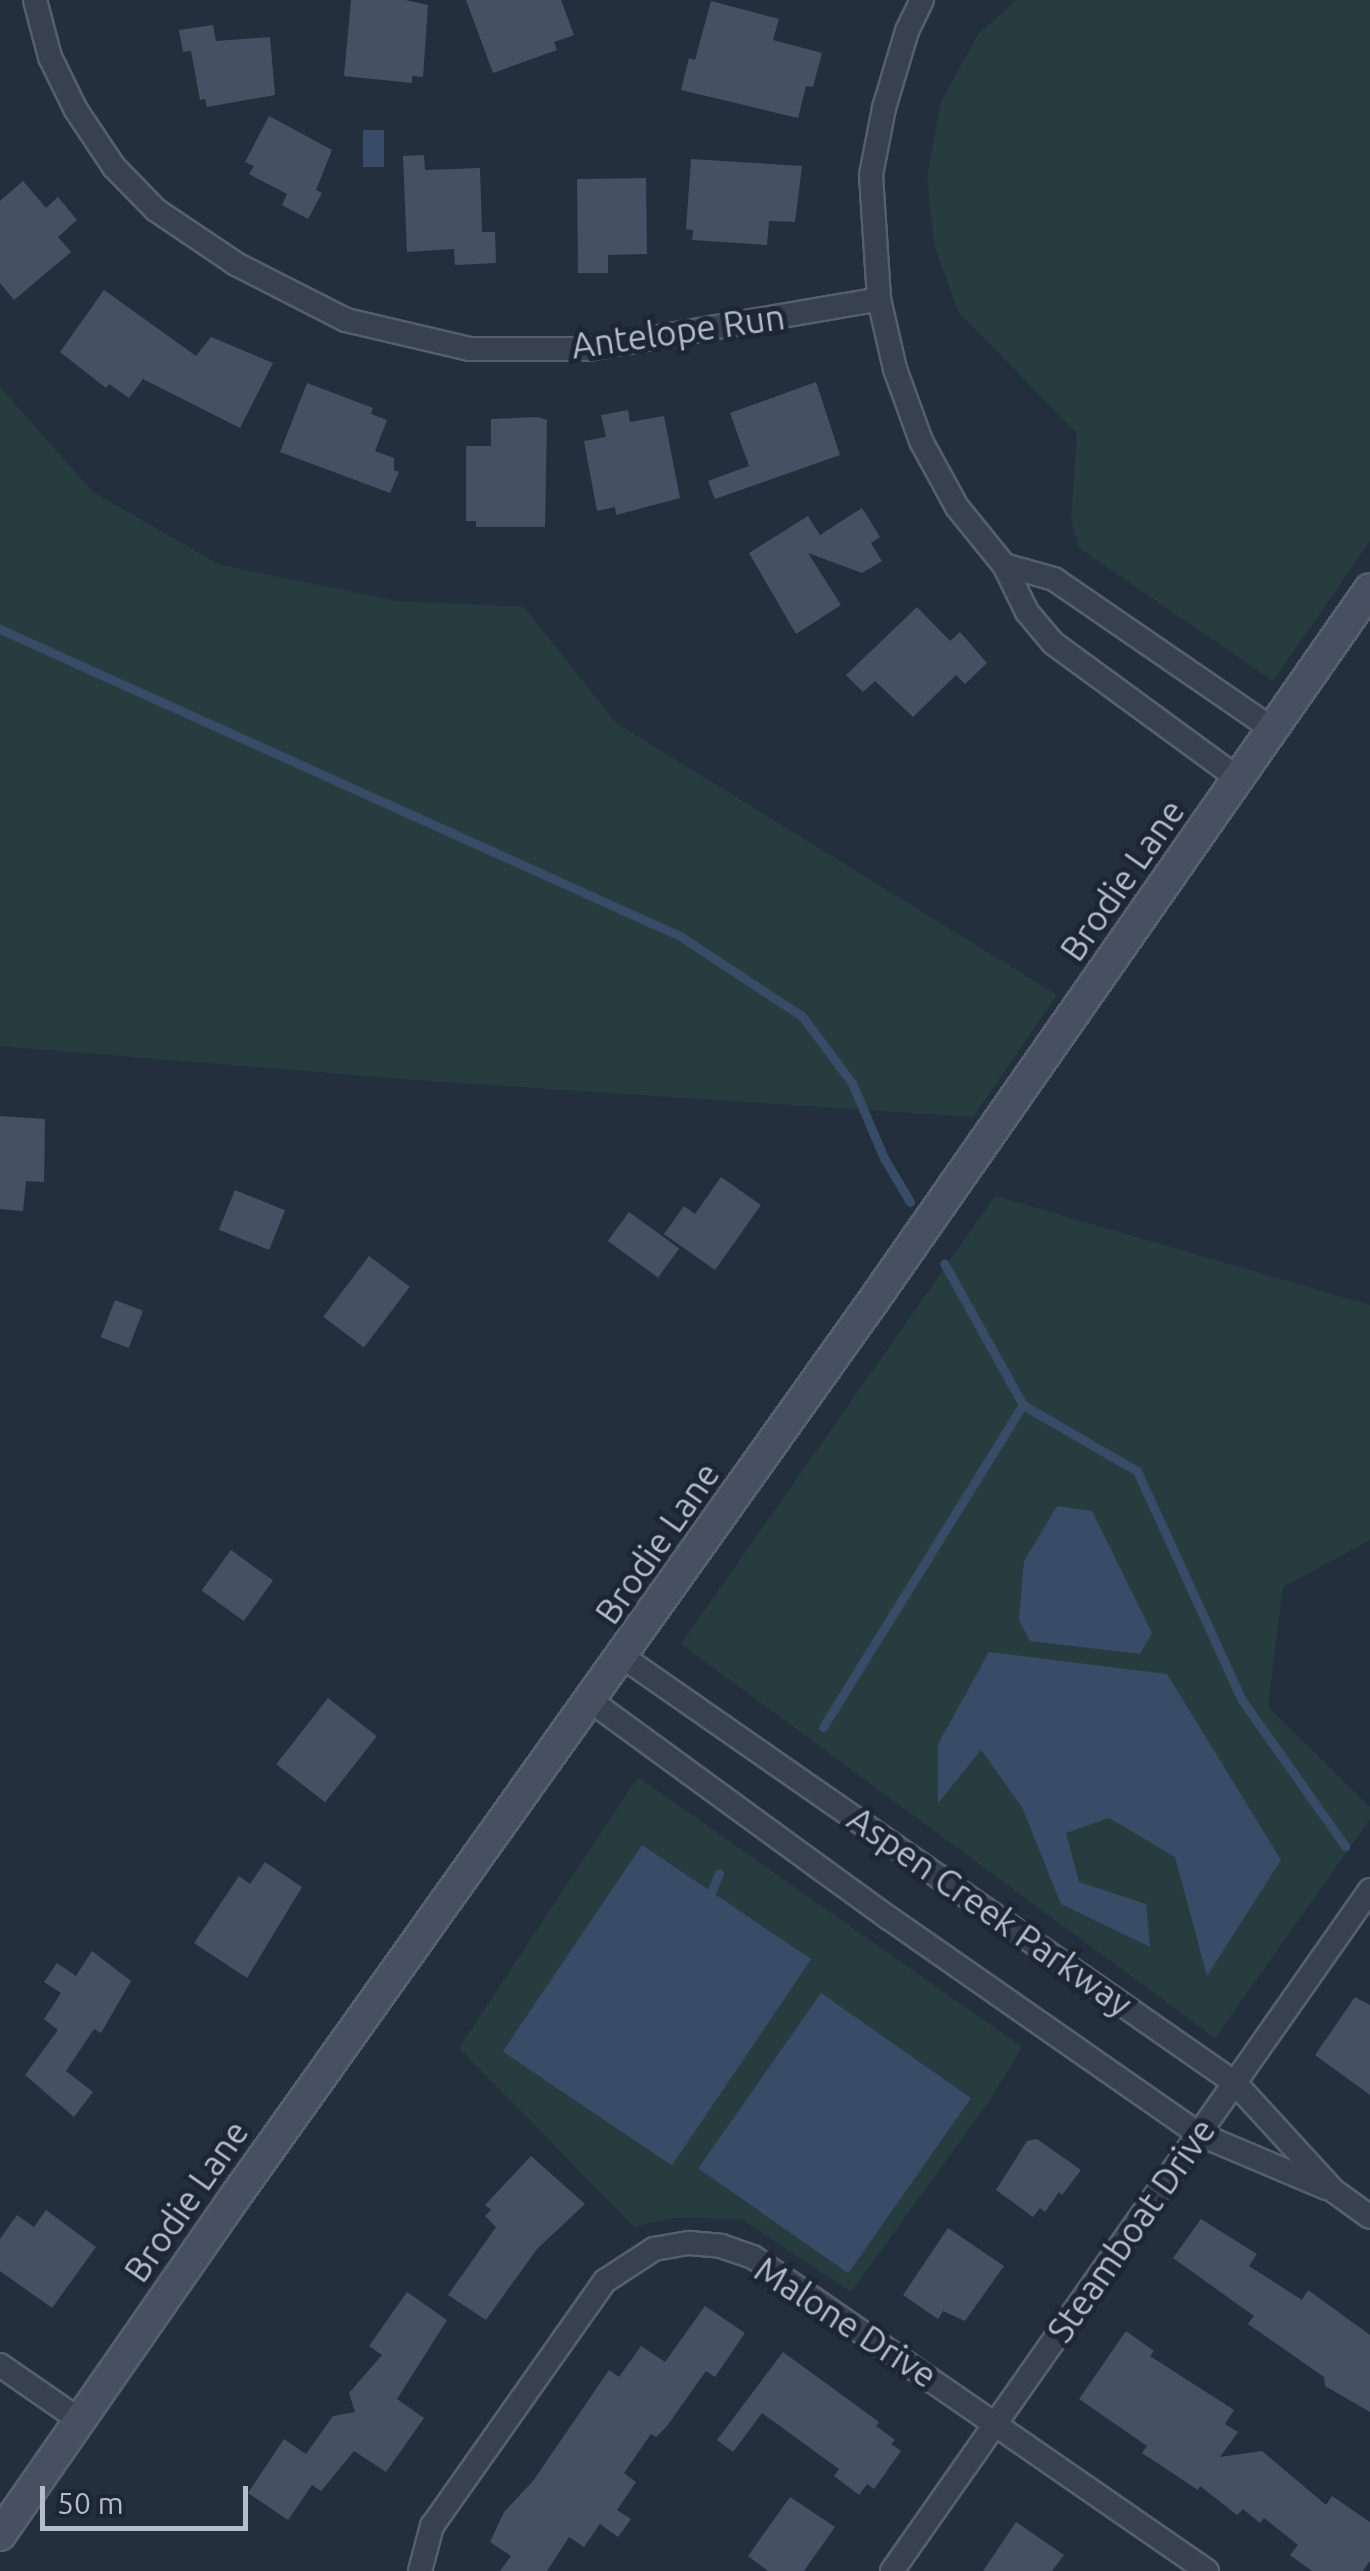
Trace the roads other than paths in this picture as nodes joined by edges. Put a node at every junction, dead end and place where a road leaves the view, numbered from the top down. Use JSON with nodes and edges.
{"nodes":[{"id":1,"x":35,"y":0,"type":"edge"},
{"id":2,"x":922,"y":0,"type":"edge"},
{"id":3,"x":878,"y":299,"type":"junction"},
{"id":4,"x":1004,"y":565,"type":"junction"},
{"id":5,"x":1370,"y":590,"type":"edge"},
{"id":6,"x":1272,"y":729,"type":"junction"},
{"id":7,"x":1239,"y":778,"type":"junction"},
{"id":8,"x":623,"y":1657,"type":"junction"},
{"id":9,"x":591,"y":1701,"type":"junction"},
{"id":10,"x":1370,"y":1890,"type":"edge"},
{"id":11,"x":1235,"y":2083,"type":"junction"},
{"id":12,"x":1199,"y":2134,"type":"junction"},
{"id":13,"x":1334,"y":2192,"type":"junction"},
{"id":14,"x":1370,"y":2217,"type":"edge"},
{"id":15,"x":0,"y":2365,"type":"edge"},
{"id":16,"x":78,"y":2420,"type":"junction"},
{"id":17,"x":996,"y":2422,"type":"junction"},
{"id":18,"x":0,"y":2535,"type":"edge"},
{"id":19,"x":420,"y":2571,"type":"edge"},
{"id":20,"x":892,"y":2571,"type":"edge"},
{"id":21,"x":1207,"y":2571,"type":"edge"}],
"edges":[{"from":1,"to":3,"type":"street","name":"Antelope Run"},
{"from":2,"to":3,"type":"street"},
{"from":3,"to":4,"type":"street"},
{"from":4,"to":6,"type":"street"},
{"from":4,"to":7,"type":"street"},
{"from":5,"to":6,"type":"main road","name":"Brodie Lane"},
{"from":6,"to":7,"type":"main road","name":"Brodie Lane"},
{"from":7,"to":8,"type":"main road","name":"Brodie Lane"},
{"from":8,"to":9,"type":"main road","name":"Brodie Lane"},
{"from":8,"to":11,"type":"street","name":"Aspen Creek Parkway"},
{"from":9,"to":12,"type":"street","name":"Aspen Creek Parkway"},
{"from":9,"to":16,"type":"main road","name":"Brodie Lane"},
{"from":10,"to":11,"type":"street","name":"Steamboat Drive"},
{"from":11,"to":12,"type":"street","name":"Steamboat Drive"},
{"from":11,"to":13,"type":"street","name":"Aspen Creek Parkway"},
{"from":12,"to":13,"type":"street","name":"Aspen Creek Parkway"},
{"from":12,"to":17,"type":"street","name":"Steamboat Drive"},
{"from":13,"to":14,"type":"street","name":"Aspen Creek Parkway"},
{"from":15,"to":16,"type":"street"},
{"from":16,"to":18,"type":"main road","name":"Brodie Lane"},
{"from":17,"to":19,"type":"street","name":"Malone Drive"},
{"from":17,"to":20,"type":"street","name":"Steamboat Drive"},
{"from":17,"to":21,"type":"street","name":"Malone Drive"}]}
